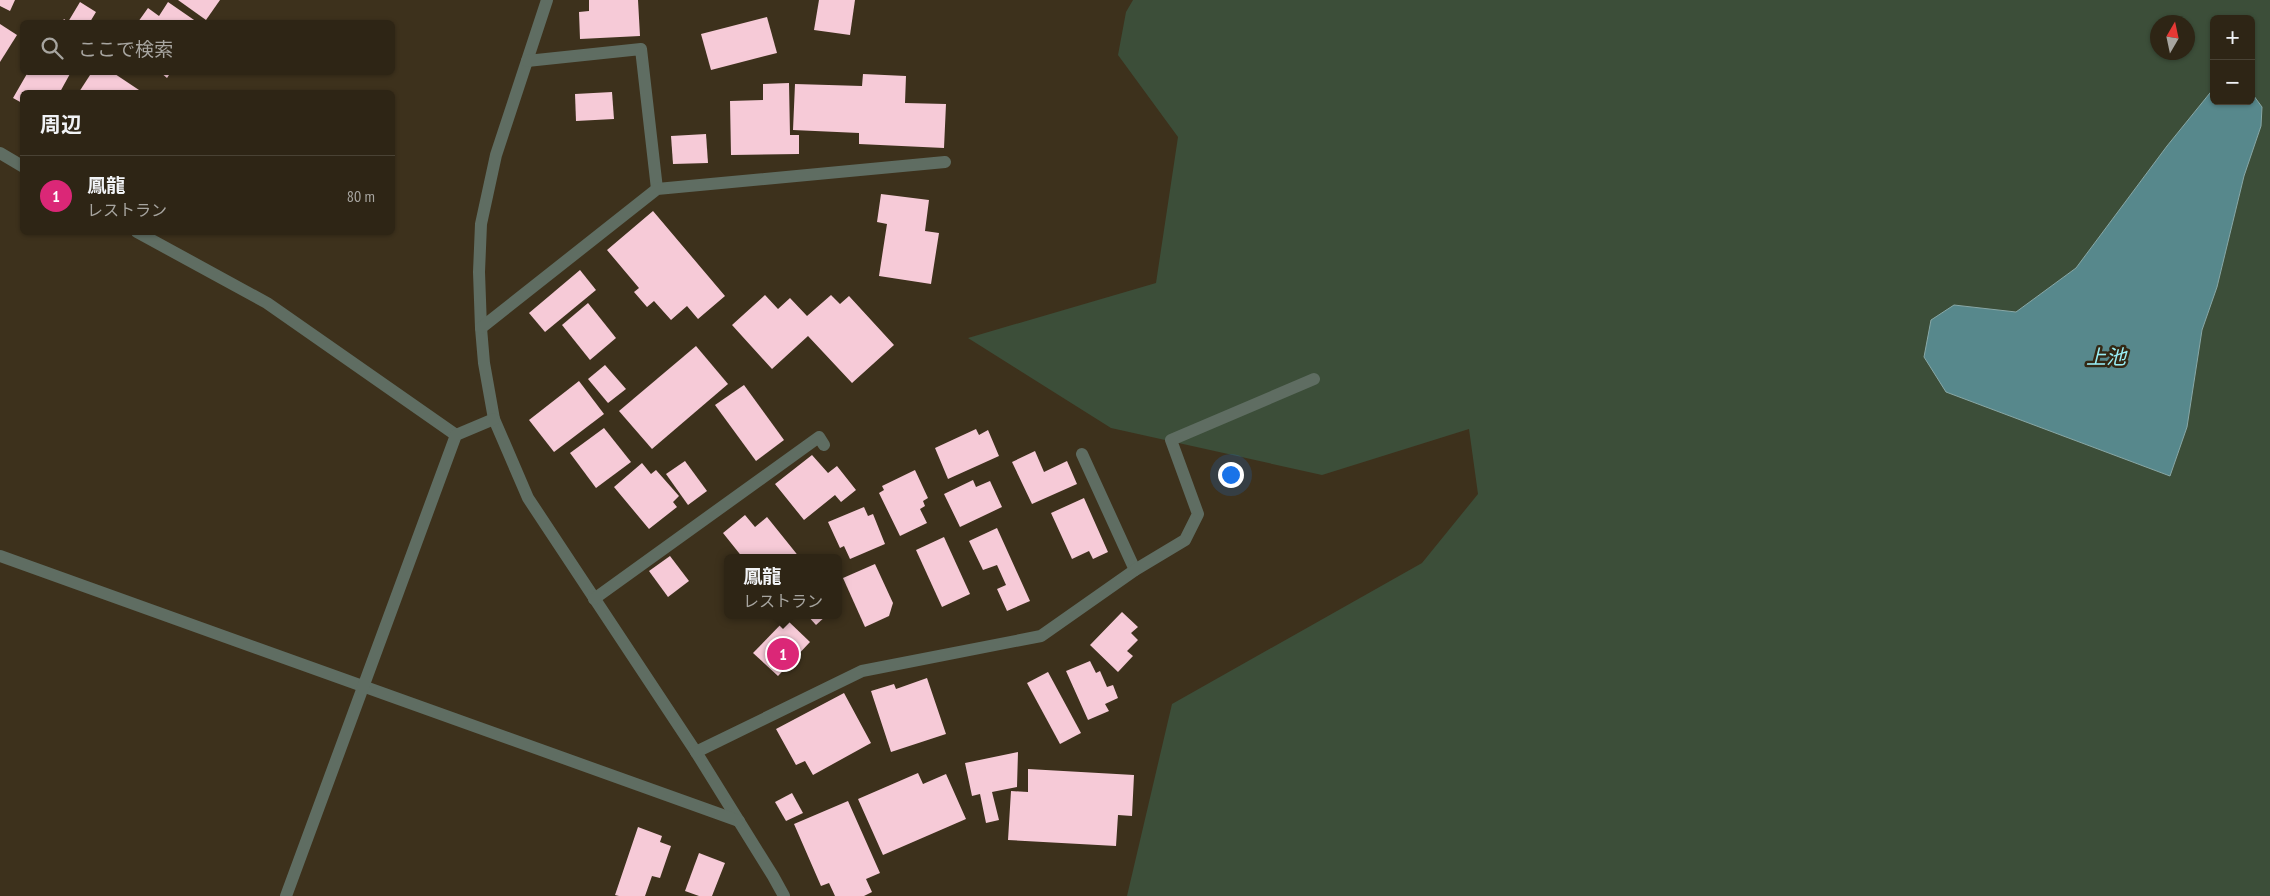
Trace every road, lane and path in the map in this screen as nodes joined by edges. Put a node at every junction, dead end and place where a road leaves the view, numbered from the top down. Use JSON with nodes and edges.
{"nodes":[{"id":1,"x":547,"y":0,"type":"edge"},
{"id":2,"x":527,"y":61,"type":"junction"},
{"id":3,"x":0,"y":153,"type":"edge"},
{"id":4,"x":945,"y":162,"type":"dead end"},
{"id":5,"x":20,"y":165,"type":"edge"},
{"id":6,"x":657,"y":188,"type":"junction"},
{"id":7,"x":143,"y":235,"type":"edge"},
{"id":8,"x":481,"y":328,"type":"junction"},
{"id":9,"x":1314,"y":379,"type":"dead end"},
{"id":10,"x":494,"y":419,"type":"junction"},
{"id":11,"x":456,"y":435,"type":"junction"},
{"id":12,"x":824,"y":445,"type":"dead end"},
{"id":13,"x":1082,"y":454,"type":"dead end"},
{"id":14,"x":0,"y":556,"type":"edge"},
{"id":15,"x":1136,"y":570,"type":"junction"},
{"id":16,"x":594,"y":598,"type":"junction"},
{"id":17,"x":364,"y":686,"type":"junction"},
{"id":18,"x":696,"y":752,"type":"junction"},
{"id":19,"x":739,"y":821,"type":"junction"},
{"id":20,"x":286,"y":896,"type":"edge"},
{"id":21,"x":784,"y":896,"type":"edge"}],
"edges":[{"from":1,"to":2,"type":"street"},
{"from":2,"to":6,"type":"street"},
{"from":2,"to":8,"type":"street"},
{"from":3,"to":5,"type":"street"},
{"from":4,"to":6,"type":"street"},
{"from":6,"to":8,"type":"street"},
{"from":7,"to":11,"type":"street"},
{"from":8,"to":10,"type":"street"},
{"from":9,"to":15,"type":"street"},
{"from":10,"to":11,"type":"street"},
{"from":10,"to":16,"type":"street"},
{"from":11,"to":17,"type":"street"},
{"from":12,"to":16,"type":"street"},
{"from":13,"to":15,"type":"street"},
{"from":14,"to":17,"type":"street"},
{"from":15,"to":18,"type":"street"},
{"from":16,"to":18,"type":"street"},
{"from":17,"to":19,"type":"street"},
{"from":17,"to":20,"type":"street"},
{"from":18,"to":19,"type":"street"},
{"from":19,"to":21,"type":"street"}]}
